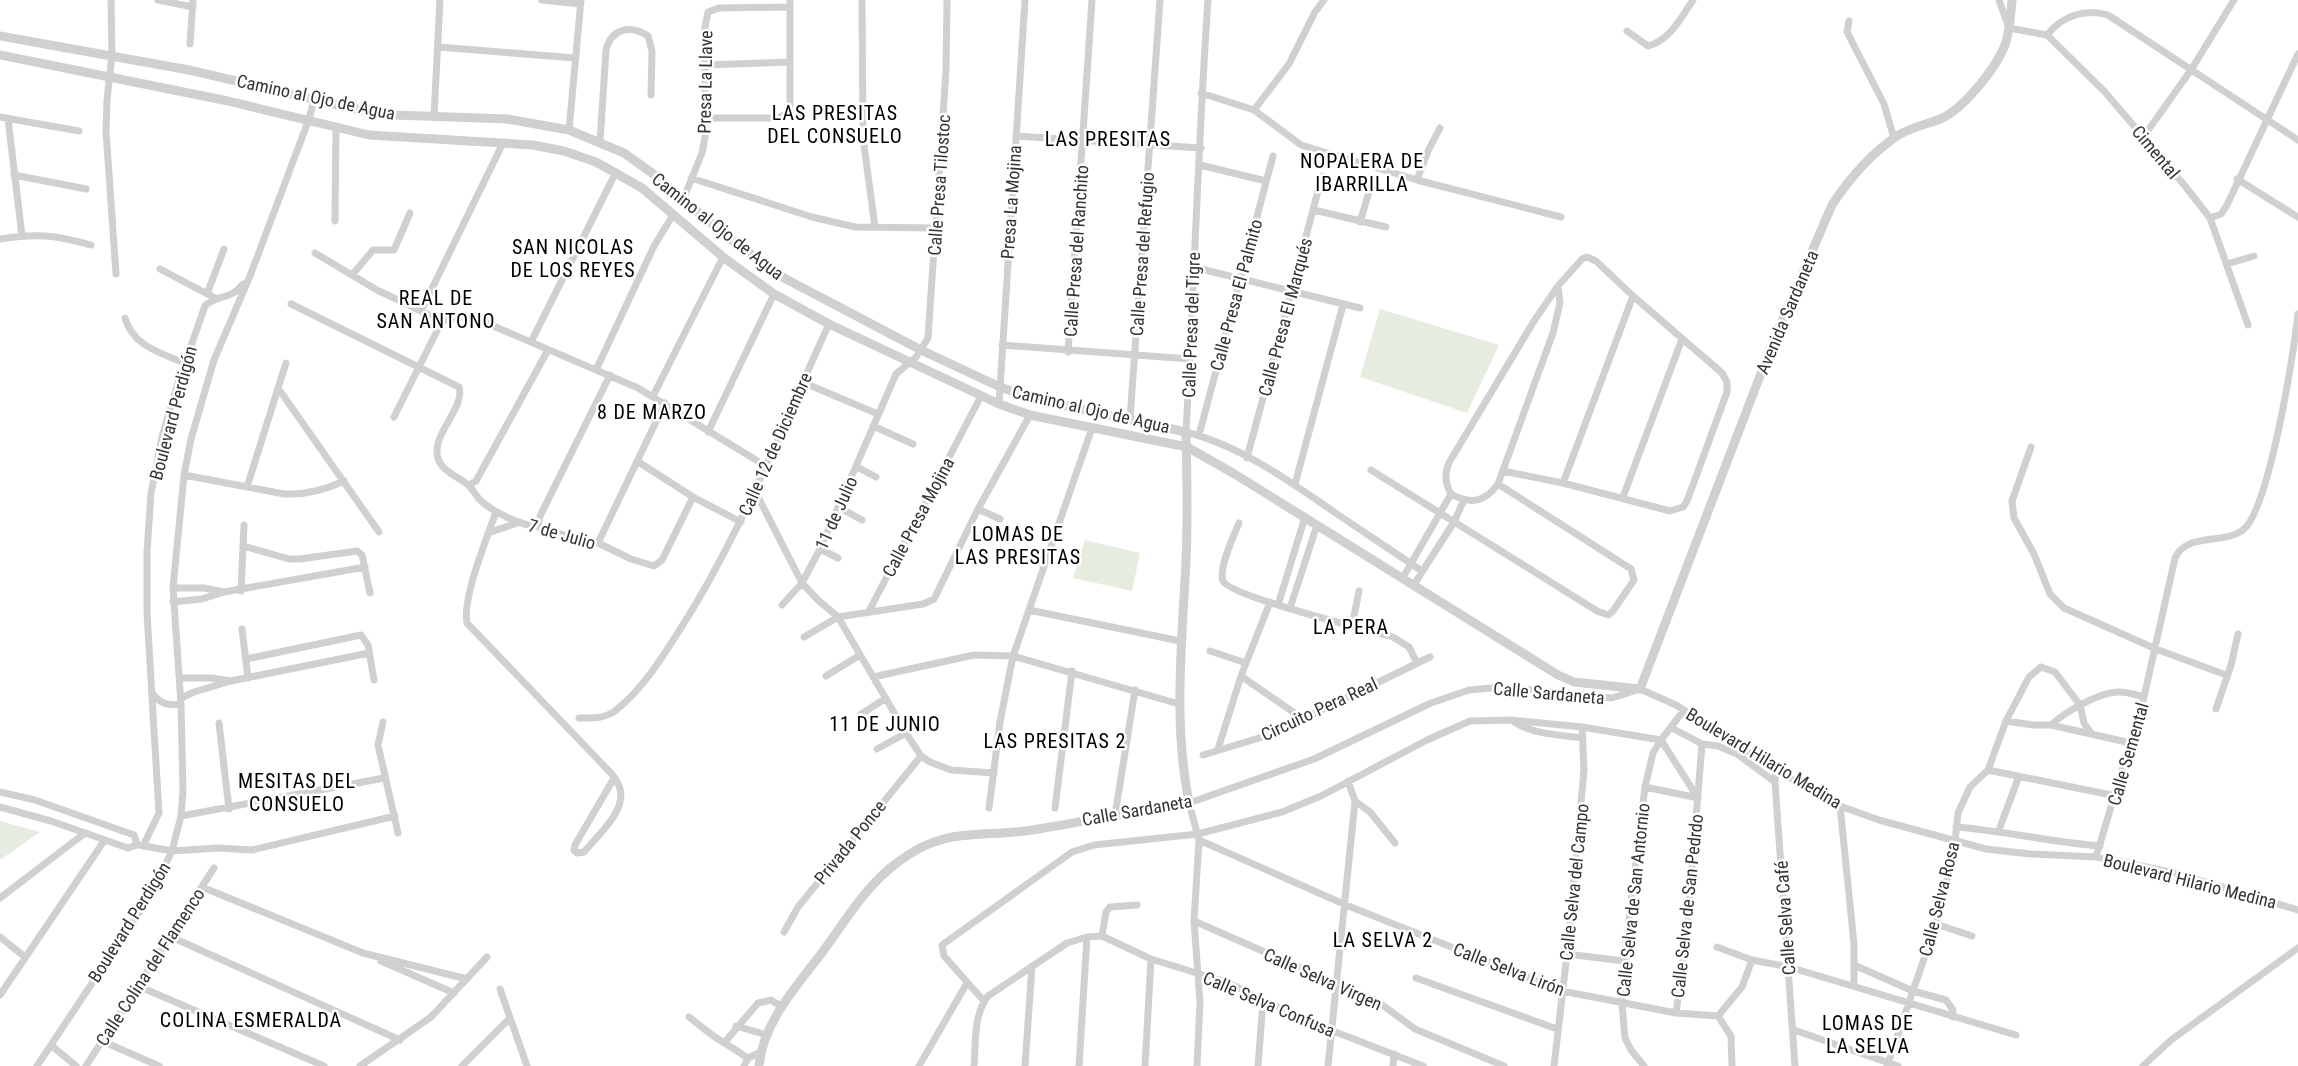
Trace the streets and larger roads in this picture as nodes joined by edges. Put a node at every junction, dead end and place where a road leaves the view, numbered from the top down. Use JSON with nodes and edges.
{"nodes":[{"id":1,"x":111,"y":0,"type":"edge"},
{"id":2,"x":158,"y":0,"type":"edge"},
{"id":3,"x":440,"y":0,"type":"edge"},
{"id":4,"x":542,"y":0,"type":"edge"},
{"id":5,"x":862,"y":0,"type":"edge"},
{"id":6,"x":947,"y":0,"type":"edge"},
{"id":7,"x":1025,"y":0,"type":"edge"},
{"id":8,"x":1092,"y":0,"type":"edge"},
{"id":9,"x":1160,"y":0,"type":"edge"},
{"id":10,"x":1208,"y":0,"type":"edge"},
{"id":11,"x":1324,"y":0,"type":"edge"},
{"id":12,"x":1693,"y":0,"type":"edge"},
{"id":13,"x":1999,"y":0,"type":"edge"},
{"id":14,"x":2012,"y":0,"type":"edge"},
{"id":15,"x":2234,"y":0,"type":"edge"},
{"id":16,"x":581,"y":2,"type":"edge"},
{"id":17,"x":790,"y":3,"type":"edge"},
{"id":18,"x":193,"y":4,"type":"edge"},
{"id":19,"x":1849,"y":21,"type":"dead end"},
{"id":20,"x":2009,"y":28,"type":"junction"},
{"id":21,"x":1627,"y":31,"type":"dead end"},
{"id":22,"x":2047,"y":35,"type":"junction"},
{"id":23,"x":0,"y":36,"type":"edge"},
{"id":24,"x":190,"y":44,"type":"dead end"},
{"id":25,"x":438,"y":47,"type":"junction"},
{"id":26,"x":2298,"y":54,"type":"edge"},
{"id":27,"x":112,"y":55,"type":"junction"},
{"id":28,"x":0,"y":56,"type":"edge"},
{"id":29,"x":575,"y":58,"type":"junction"},
{"id":30,"x":790,"y":62,"type":"junction"},
{"id":31,"x":2296,"y":64,"type":"edge"},
{"id":32,"x":705,"y":65,"type":"junction"},
{"id":33,"x":2191,"y":70,"type":"junction"},
{"id":34,"x":109,"y":76,"type":"junction"},
{"id":35,"x":1201,"y":93,"type":"junction"},
{"id":36,"x":651,"y":95,"type":"dead end"},
{"id":37,"x":314,"y":100,"type":"junction"},
{"id":38,"x":1254,"y":110,"type":"junction"},
{"id":39,"x":434,"y":116,"type":"junction"},
{"id":40,"x":4,"y":118,"type":"edge"},
{"id":41,"x":706,"y":118,"type":"junction"},
{"id":42,"x":309,"y":119,"type":"junction"},
{"id":43,"x":2266,"y":121,"type":"junction"},
{"id":44,"x":336,"y":126,"type":"junction"},
{"id":45,"x":1440,"y":128,"type":"dead end"},
{"id":46,"x":79,"y":130,"type":"dead end"},
{"id":47,"x":569,"y":130,"type":"junction"},
{"id":48,"x":1016,"y":136,"type":"junction"},
{"id":49,"x":2144,"y":136,"type":"junction"},
{"id":50,"x":1894,"y":138,"type":"junction"},
{"id":51,"x":1084,"y":140,"type":"junction"},
{"id":52,"x":2298,"y":140,"type":"edge"},
{"id":53,"x":600,"y":142,"type":"junction"},
{"id":54,"x":503,"y":143,"type":"junction"},
{"id":55,"x":1149,"y":144,"type":"junction"},
{"id":56,"x":1201,"y":148,"type":"junction"},
{"id":57,"x":1273,"y":156,"type":"dead end"},
{"id":58,"x":1200,"y":165,"type":"junction"},
{"id":59,"x":616,"y":172,"type":"junction"},
{"id":60,"x":14,"y":175,"type":"junction"},
{"id":61,"x":1322,"y":176,"type":"dead end"},
{"id":62,"x":692,"y":178,"type":"junction"},
{"id":63,"x":2237,"y":179,"type":"junction"},
{"id":64,"x":1417,"y":180,"type":"junction"},
{"id":65,"x":1266,"y":181,"type":"junction"},
{"id":66,"x":86,"y":189,"type":"dead end"},
{"id":67,"x":1370,"y":192,"type":"dead end"},
{"id":68,"x":683,"y":200,"type":"junction"},
{"id":69,"x":1314,"y":210,"type":"junction"},
{"id":70,"x":410,"y":213,"type":"dead end"},
{"id":71,"x":673,"y":215,"type":"junction"},
{"id":72,"x":1561,"y":217,"type":"dead end"},
{"id":73,"x":2298,"y":217,"type":"edge"},
{"id":74,"x":2210,"y":218,"type":"junction"},
{"id":75,"x":335,"y":221,"type":"dead end"},
{"id":76,"x":1360,"y":222,"type":"junction"},
{"id":77,"x":874,"y":227,"type":"junction"},
{"id":78,"x":1386,"y":227,"type":"dead end"},
{"id":79,"x":936,"y":228,"type":"junction"},
{"id":80,"x":22,"y":236,"type":"junction"},
{"id":81,"x":0,"y":239,"type":"edge"},
{"id":82,"x":91,"y":245,"type":"dead end"},
{"id":83,"x":224,"y":249,"type":"dead end"},
{"id":84,"x":315,"y":254,"type":"dead end"},
{"id":85,"x":2254,"y":256,"type":"dead end"},
{"id":86,"x":723,"y":257,"type":"junction"},
{"id":87,"x":2227,"y":264,"type":"junction"},
{"id":88,"x":1193,"y":268,"type":"junction"},
{"id":89,"x":160,"y":269,"type":"dead end"},
{"id":90,"x":116,"y":274,"type":"dead end"},
{"id":91,"x":352,"y":275,"type":"junction"},
{"id":92,"x":250,"y":276,"type":"junction"},
{"id":93,"x":1241,"y":281,"type":"junction"},
{"id":94,"x":1558,"y":286,"type":"junction"},
{"id":95,"x":1292,"y":293,"type":"junction"},
{"id":96,"x":208,"y":294,"type":"junction"},
{"id":97,"x":774,"y":294,"type":"junction"},
{"id":98,"x":1633,"y":296,"type":"junction"},
{"id":99,"x":217,"y":299,"type":"junction"},
{"id":100,"x":291,"y":304,"type":"dead end"},
{"id":101,"x":1343,"y":305,"type":"junction"},
{"id":102,"x":1360,"y":308,"type":"dead end"},
{"id":103,"x":421,"y":312,"type":"junction"},
{"id":104,"x":2298,"y":314,"type":"edge"},
{"id":105,"x":125,"y":318,"type":"dead end"},
{"id":106,"x":442,"y":321,"type":"junction"},
{"id":107,"x":828,"y":324,"type":"junction"},
{"id":108,"x":2248,"y":325,"type":"dead end"},
{"id":109,"x":1682,"y":339,"type":"junction"},
{"id":110,"x":531,"y":342,"type":"junction"},
{"id":111,"x":1002,"y":345,"type":"junction"},
{"id":112,"x":548,"y":350,"type":"junction"},
{"id":113,"x":921,"y":350,"type":"junction"},
{"id":114,"x":1068,"y":352,"type":"junction"},
{"id":115,"x":1135,"y":355,"type":"junction"},
{"id":116,"x":1190,"y":359,"type":"junction"},
{"id":117,"x":286,"y":362,"type":"dead end"},
{"id":118,"x":184,"y":363,"type":"junction"},
{"id":119,"x":909,"y":363,"type":"junction"},
{"id":120,"x":420,"y":367,"type":"junction"},
{"id":121,"x":596,"y":370,"type":"junction"},
{"id":122,"x":610,"y":376,"type":"junction"},
{"id":123,"x":802,"y":382,"type":"junction"},
{"id":124,"x":1000,"y":387,"type":"junction"},
{"id":125,"x":278,"y":388,"type":"junction"},
{"id":126,"x":653,"y":396,"type":"junction"},
{"id":127,"x":981,"y":396,"type":"junction"},
{"id":128,"x":665,"y":403,"type":"junction"},
{"id":129,"x":999,"y":404,"type":"junction"},
{"id":130,"x":878,"y":414,"type":"junction"},
{"id":131,"x":1030,"y":415,"type":"junction"},
{"id":132,"x":394,"y":417,"type":"dead end"},
{"id":133,"x":1130,"y":419,"type":"junction"},
{"id":134,"x":874,"y":426,"type":"junction"},
{"id":135,"x":1092,"y":428,"type":"junction"},
{"id":136,"x":708,"y":432,"type":"junction"},
{"id":137,"x":1186,"y":432,"type":"junction"},
{"id":138,"x":1199,"y":435,"type":"junction"},
{"id":139,"x":913,"y":444,"type":"dead end"},
{"id":140,"x":2031,"y":446,"type":"dead end"},
{"id":141,"x":1186,"y":447,"type":"junction"},
{"id":142,"x":1247,"y":458,"type":"junction"},
{"id":143,"x":637,"y":461,"type":"junction"},
{"id":144,"x":766,"y":466,"type":"junction"},
{"id":145,"x":857,"y":468,"type":"junction"},
{"id":146,"x":1371,"y":470,"type":"dead end"},
{"id":147,"x":1504,"y":471,"type":"junction"},
{"id":148,"x":184,"y":475,"type":"junction"},
{"id":149,"x":876,"y":477,"type":"dead end"},
{"id":150,"x":344,"y":481,"type":"junction"},
{"id":151,"x":1563,"y":483,"type":"junction"},
{"id":152,"x":1295,"y":484,"type":"junction"},
{"id":153,"x":1498,"y":484,"type":"junction"},
{"id":154,"x":469,"y":485,"type":"junction"},
{"id":155,"x":247,"y":486,"type":"junction"},
{"id":156,"x":756,"y":491,"type":"junction"},
{"id":157,"x":1451,"y":494,"type":"junction"},
{"id":158,"x":693,"y":497,"type":"junction"},
{"id":159,"x":1623,"y":498,"type":"junction"},
{"id":160,"x":1464,"y":500,"type":"junction"},
{"id":161,"x":838,"y":507,"type":"junction"},
{"id":162,"x":978,"y":509,"type":"junction"},
{"id":163,"x":496,"y":512,"type":"junction"},
{"id":164,"x":1440,"y":514,"type":"junction"},
{"id":165,"x":1305,"y":517,"type":"junction"},
{"id":166,"x":1000,"y":519,"type":"dead end"},
{"id":167,"x":862,"y":520,"type":"dead end"},
{"id":168,"x":520,"y":522,"type":"junction"},
{"id":169,"x":741,"y":522,"type":"junction"},
{"id":170,"x":1454,"y":522,"type":"junction"},
{"id":171,"x":1239,"y":523,"type":"dead end"},
{"id":172,"x":244,"y":525,"type":"dead end"},
{"id":173,"x":1317,"y":525,"type":"junction"},
{"id":174,"x":538,"y":526,"type":"junction"},
{"id":175,"x":379,"y":532,"type":"dead end"},
{"id":176,"x":488,"y":533,"type":"junction"},
{"id":177,"x":598,"y":543,"type":"junction"},
{"id":178,"x":243,"y":546,"type":"junction"},
{"id":179,"x":820,"y":549,"type":"junction"},
{"id":180,"x":838,"y":558,"type":"dead end"},
{"id":181,"x":1412,"y":564,"type":"junction"},
{"id":182,"x":365,"y":567,"type":"junction"},
{"id":183,"x":1422,"y":571,"type":"junction"},
{"id":184,"x":1402,"y":579,"type":"junction"},
{"id":185,"x":802,"y":583,"type":"junction"},
{"id":186,"x":1413,"y":586,"type":"junction"},
{"id":187,"x":173,"y":588,"type":"junction"},
{"id":188,"x":241,"y":591,"type":"junction"},
{"id":189,"x":1359,"y":591,"type":"dead end"},
{"id":190,"x":224,"y":592,"type":"junction"},
{"id":191,"x":370,"y":593,"type":"dead end"},
{"id":192,"x":173,"y":602,"type":"junction"},
{"id":193,"x":1270,"y":602,"type":"junction"},
{"id":194,"x":782,"y":605,"type":"dead end"},
{"id":195,"x":1278,"y":605,"type":"junction"},
{"id":196,"x":1290,"y":608,"type":"junction"},
{"id":197,"x":869,"y":610,"type":"junction"},
{"id":198,"x":1029,"y":610,"type":"junction"},
{"id":199,"x":838,"y":617,"type":"junction"},
{"id":200,"x":1352,"y":626,"type":"junction"},
{"id":201,"x":242,"y":629,"type":"dead end"},
{"id":202,"x":2238,"y":634,"type":"dead end"},
{"id":203,"x":804,"y":637,"type":"dead end"},
{"id":204,"x":1180,"y":641,"type":"junction"},
{"id":205,"x":2156,"y":650,"type":"junction"},
{"id":206,"x":1210,"y":651,"type":"dead end"},
{"id":207,"x":369,"y":654,"type":"junction"},
{"id":208,"x":860,"y":655,"type":"junction"},
{"id":209,"x":1013,"y":656,"type":"junction"},
{"id":210,"x":1430,"y":657,"type":"dead end"},
{"id":211,"x":246,"y":659,"type":"junction"},
{"id":212,"x":1246,"y":663,"type":"junction"},
{"id":213,"x":1417,"y":663,"type":"junction"},
{"id":214,"x":1072,"y":671,"type":"junction"},
{"id":215,"x":2226,"y":675,"type":"junction"},
{"id":216,"x":826,"y":676,"type":"dead end"},
{"id":217,"x":1242,"y":676,"type":"junction"},
{"id":218,"x":873,"y":677,"type":"junction"},
{"id":219,"x":180,"y":678,"type":"junction"},
{"id":220,"x":248,"y":678,"type":"junction"},
{"id":221,"x":374,"y":680,"type":"dead end"},
{"id":222,"x":231,"y":681,"type":"junction"},
{"id":223,"x":1640,"y":689,"type":"junction"},
{"id":224,"x":1135,"y":690,"type":"junction"},
{"id":225,"x":152,"y":692,"type":"junction"},
{"id":226,"x":2144,"y":697,"type":"junction"},
{"id":227,"x":886,"y":698,"type":"junction"},
{"id":228,"x":181,"y":701,"type":"junction"},
{"id":229,"x":1179,"y":704,"type":"junction"},
{"id":230,"x":2080,"y":705,"type":"junction"},
{"id":231,"x":2216,"y":709,"type":"dead end"},
{"id":232,"x":1684,"y":710,"type":"junction"},
{"id":233,"x":860,"y":715,"type":"dead end"},
{"id":234,"x":579,"y":718,"type":"dead end"},
{"id":235,"x":1304,"y":719,"type":"junction"},
{"id":236,"x":1511,"y":720,"type":"junction"},
{"id":237,"x":2006,"y":721,"type":"junction"},
{"id":238,"x":383,"y":722,"type":"dead end"},
{"id":239,"x":219,"y":724,"type":"dead end"},
{"id":240,"x":2051,"y":725,"type":"junction"},
{"id":241,"x":1582,"y":727,"type":"junction"},
{"id":242,"x":1672,"y":728,"type":"junction"},
{"id":243,"x":906,"y":733,"type":"junction"},
{"id":244,"x":2091,"y":733,"type":"junction"},
{"id":245,"x":1584,"y":738,"type":"junction"},
{"id":246,"x":1661,"y":740,"type":"junction"},
{"id":247,"x":2132,"y":743,"type":"junction"},
{"id":248,"x":1702,"y":744,"type":"junction"},
{"id":249,"x":877,"y":749,"type":"dead end"},
{"id":250,"x":1218,"y":749,"type":"junction"},
{"id":251,"x":1203,"y":755,"type":"dead end"},
{"id":252,"x":921,"y":756,"type":"junction"},
{"id":253,"x":1776,"y":770,"type":"junction"},
{"id":254,"x":1988,"y":770,"type":"junction"},
{"id":255,"x":994,"y":773,"type":"junction"},
{"id":256,"x":2019,"y":776,"type":"junction"},
{"id":257,"x":384,"y":778,"type":"junction"},
{"id":258,"x":614,"y":778,"type":"junction"},
{"id":259,"x":1348,"y":782,"type":"junction"},
{"id":260,"x":1775,"y":782,"type":"junction"},
{"id":261,"x":1645,"y":787,"type":"junction"},
{"id":262,"x":0,"y":792,"type":"edge"},
{"id":263,"x":2116,"y":796,"type":"junction"},
{"id":264,"x":1698,"y":798,"type":"junction"},
{"id":265,"x":1355,"y":801,"type":"junction"},
{"id":266,"x":1189,"y":803,"type":"junction"},
{"id":267,"x":1840,"y":806,"type":"junction"},
{"id":268,"x":0,"y":807,"type":"edge"},
{"id":269,"x":56,"y":808,"type":"junction"},
{"id":270,"x":989,"y":808,"type":"dead end"},
{"id":271,"x":1055,"y":808,"type":"dead end"},
{"id":272,"x":229,"y":809,"type":"junction"},
{"id":273,"x":1115,"y":815,"type":"junction"},
{"id":274,"x":181,"y":816,"type":"junction"},
{"id":275,"x":395,"y":816,"type":"junction"},
{"id":276,"x":51,"y":820,"type":"junction"},
{"id":277,"x":1956,"y":827,"type":"junction"},
{"id":278,"x":2000,"y":830,"type":"junction"},
{"id":279,"x":85,"y":833,"type":"junction"},
{"id":280,"x":398,"y":833,"type":"dead end"},
{"id":281,"x":1198,"y":834,"type":"junction"},
{"id":282,"x":1955,"y":839,"type":"junction"},
{"id":283,"x":104,"y":840,"type":"junction"},
{"id":284,"x":1395,"y":843,"type":"dead end"},
{"id":285,"x":140,"y":846,"type":"junction"},
{"id":286,"x":2100,"y":846,"type":"junction"},
{"id":287,"x":172,"y":851,"type":"junction"},
{"id":288,"x":2096,"y":857,"type":"junction"},
{"id":289,"x":214,"y":868,"type":"dead end"},
{"id":290,"x":202,"y":887,"type":"junction"},
{"id":291,"x":0,"y":898,"type":"edge"},
{"id":292,"x":1137,"y":905,"type":"dead end"},
{"id":293,"x":1346,"y":906,"type":"junction"},
{"id":294,"x":2298,"y":910,"type":"edge"},
{"id":295,"x":1194,"y":922,"type":"junction"},
{"id":296,"x":1936,"y":924,"type":"junction"},
{"id":297,"x":784,"y":932,"type":"dead end"},
{"id":298,"x":169,"y":936,"type":"junction"},
{"id":299,"x":1102,"y":936,"type":"junction"},
{"id":300,"x":1972,"y":936,"type":"dead end"},
{"id":301,"x":0,"y":937,"type":"edge"},
{"id":302,"x":1087,"y":937,"type":"junction"},
{"id":303,"x":1716,"y":947,"type":"dead end"},
{"id":304,"x":2298,"y":948,"type":"edge"},
{"id":305,"x":363,"y":953,"type":"junction"},
{"id":306,"x":1567,"y":954,"type":"junction"},
{"id":307,"x":25,"y":957,"type":"junction"},
{"id":308,"x":487,"y":957,"type":"dead end"},
{"id":309,"x":1151,"y":959,"type":"junction"},
{"id":310,"x":1752,"y":960,"type":"junction"},
{"id":311,"x":1624,"y":961,"type":"junction"},
{"id":312,"x":1854,"y":965,"type":"junction"},
{"id":313,"x":1032,"y":966,"type":"junction"},
{"id":314,"x":1789,"y":967,"type":"junction"},
{"id":315,"x":1196,"y":973,"type":"junction"},
{"id":316,"x":1416,"y":978,"type":"dead end"},
{"id":317,"x":468,"y":979,"type":"junction"},
{"id":318,"x":967,"y":983,"type":"junction"},
{"id":319,"x":1338,"y":985,"type":"junction"},
{"id":320,"x":138,"y":986,"type":"junction"},
{"id":321,"x":1854,"y":986,"type":"junction"},
{"id":322,"x":500,"y":989,"type":"dead end"},
{"id":323,"x":1562,"y":991,"type":"junction"},
{"id":324,"x":1913,"y":991,"type":"junction"},
{"id":325,"x":454,"y":993,"type":"junction"},
{"id":326,"x":0,"y":995,"type":"edge"},
{"id":327,"x":984,"y":1001,"type":"junction"},
{"id":328,"x":1263,"y":1002,"type":"junction"},
{"id":329,"x":1622,"y":1004,"type":"junction"},
{"id":330,"x":1908,"y":1004,"type":"junction"},
{"id":331,"x":782,"y":1007,"type":"junction"},
{"id":332,"x":1676,"y":1013,"type":"junction"},
{"id":333,"x":689,"y":1016,"type":"dead end"},
{"id":334,"x":1718,"y":1016,"type":"junction"},
{"id":335,"x":1953,"y":1017,"type":"junction"},
{"id":336,"x":510,"y":1018,"type":"junction"},
{"id":337,"x":736,"y":1026,"type":"junction"},
{"id":338,"x":1557,"y":1029,"type":"junction"},
{"id":339,"x":1794,"y":1030,"type":"junction"},
{"id":340,"x":1332,"y":1032,"type":"junction"},
{"id":341,"x":767,"y":1035,"type":"junction"},
{"id":342,"x":2016,"y":1035,"type":"dead end"},
{"id":343,"x":400,"y":1040,"type":"junction"},
{"id":344,"x":102,"y":1041,"type":"junction"},
{"id":345,"x":724,"y":1043,"type":"junction"},
{"id":346,"x":51,"y":1045,"type":"junction"},
{"id":347,"x":760,"y":1052,"type":"junction"},
{"id":348,"x":1394,"y":1054,"type":"junction"},
{"id":349,"x":748,"y":1058,"type":"junction"},
{"id":350,"x":1888,"y":1064,"type":"edge"},
{"id":351,"x":40,"y":1065,"type":"edge"},
{"id":352,"x":76,"y":1066,"type":"edge"},
{"id":353,"x":86,"y":1066,"type":"edge"},
{"id":354,"x":159,"y":1066,"type":"edge"},
{"id":355,"x":324,"y":1066,"type":"edge"},
{"id":356,"x":360,"y":1066,"type":"edge"},
{"id":357,"x":462,"y":1066,"type":"edge"},
{"id":358,"x":527,"y":1066,"type":"edge"},
{"id":359,"x":744,"y":1066,"type":"edge"},
{"id":360,"x":759,"y":1066,"type":"edge"},
{"id":361,"x":919,"y":1066,"type":"edge"},
{"id":362,"x":974,"y":1066,"type":"edge"},
{"id":363,"x":1026,"y":1066,"type":"edge"},
{"id":364,"x":1079,"y":1066,"type":"edge"},
{"id":365,"x":1145,"y":1066,"type":"edge"},
{"id":366,"x":1198,"y":1066,"type":"edge"},
{"id":367,"x":1258,"y":1066,"type":"edge"},
{"id":368,"x":1328,"y":1066,"type":"edge"},
{"id":369,"x":1393,"y":1066,"type":"edge"},
{"id":370,"x":1422,"y":1066,"type":"edge"},
{"id":371,"x":1504,"y":1066,"type":"edge"},
{"id":372,"x":1554,"y":1066,"type":"edge"},
{"id":373,"x":1644,"y":1066,"type":"edge"},
{"id":374,"x":1732,"y":1066,"type":"edge"},
{"id":375,"x":1796,"y":1066,"type":"edge"},
{"id":376,"x":1898,"y":1066,"type":"edge"},
{"id":377,"x":2143,"y":1066,"type":"edge"}],
"edges":[{"from":1,"to":27,"type":"street"},
{"from":2,"to":18,"type":"street"},
{"from":3,"to":25,"type":"street"},
{"from":4,"to":16,"type":"street"},
{"from":5,"to":77,"type":"street"},
{"from":6,"to":79,"type":"street","name":"Calle Presa Tilostoc"},
{"from":7,"to":48,"type":"street","name":"Presa La Mojina"},
{"from":8,"to":51,"type":"street","name":"Calle Presa del Ranchito"},
{"from":9,"to":55,"type":"street","name":"Calle Presa del Refugio"},
{"from":10,"to":35,"type":"street","name":"Calle Presa del Tigre"},
{"from":11,"to":38,"type":"street"},
{"from":12,"to":21,"type":"street"},
{"from":13,"to":20,"type":"street"},
{"from":14,"to":20,"type":"street","name":"Avenida Sardaneta"},
{"from":15,"to":33,"type":"street"},
{"from":16,"to":29,"type":"street"},
{"from":17,"to":30,"type":"street"},
{"from":17,"to":32,"type":"street","name":"Presa La Llave"},
{"from":18,"to":24,"type":"street"},
{"from":19,"to":50,"type":"street"},
{"from":20,"to":22,"type":"street"},
{"from":20,"to":50,"type":"street","name":"Avenida Sardaneta"},
{"from":22,"to":33,"type":"street"},
{"from":22,"to":49,"type":"street","name":"Cimental"},
{"from":23,"to":27,"type":"street"},
{"from":25,"to":29,"type":"street"},
{"from":25,"to":39,"type":"street"},
{"from":26,"to":31,"type":"street"},
{"from":27,"to":34,"type":"street"},
{"from":27,"to":37,"type":"street","name":"Camino al Ojo de Agua"},
{"from":28,"to":34,"type":"street"},
{"from":29,"to":47,"type":"street"},
{"from":30,"to":32,"type":"street"},
{"from":30,"to":41,"type":"street"},
{"from":31,"to":43,"type":"street"},
{"from":32,"to":41,"type":"street","name":"Presa La Llave"},
{"from":33,"to":43,"type":"street"},
{"from":33,"to":49,"type":"street"},
{"from":34,"to":42,"type":"street","name":"Camino al Ojo de Agua"},
{"from":34,"to":90,"type":"street"},
{"from":35,"to":38,"type":"street"},
{"from":35,"to":56,"type":"street","name":"Calle Presa del Tigre"},
{"from":36,"to":53,"type":"street"},
{"from":37,"to":39,"type":"street","name":"Camino al Ojo de Agua"},
{"from":37,"to":42,"type":"street","name":"Boulevard Perdigón"},
{"from":38,"to":64,"type":"street"},
{"from":39,"to":47,"type":"street","name":"Camino al Ojo de Agua"},
{"from":40,"to":46,"type":"street"},
{"from":40,"to":60,"type":"street"},
{"from":41,"to":62,"type":"street","name":"Presa La Llave"},
{"from":42,"to":44,"type":"street","name":"Camino al Ojo de Agua"},
{"from":42,"to":92,"type":"street","name":"Boulevard Perdigón"},
{"from":43,"to":52,"type":"street"},
{"from":43,"to":63,"type":"street"},
{"from":44,"to":54,"type":"street","name":"Camino al Ojo de Agua"},
{"from":44,"to":75,"type":"street"},
{"from":45,"to":64,"type":"street"},
{"from":47,"to":53,"type":"street","name":"Camino al Ojo de Agua"},
{"from":48,"to":51,"type":"street"},
{"from":48,"to":111,"type":"street","name":"Presa La Mojina"},
{"from":49,"to":74,"type":"street","name":"Cimental"},
{"from":50,"to":223,"type":"street","name":"Avenida Sardaneta"},
{"from":51,"to":55,"type":"street"},
{"from":51,"to":114,"type":"street","name":"Calle Presa del Ranchito"},
{"from":53,"to":68,"type":"street","name":"Camino al Ojo de Agua"},
{"from":54,"to":59,"type":"street","name":"Camino al Ojo de Agua"},
{"from":54,"to":103,"type":"street"},
{"from":55,"to":56,"type":"street"},
{"from":55,"to":115,"type":"street","name":"Calle Presa del Refugio"},
{"from":56,"to":58,"type":"street","name":"Calle Presa del Tigre"},
{"from":57,"to":65,"type":"street","name":"Calle Presa El Palmito"},
{"from":58,"to":65,"type":"street"},
{"from":58,"to":88,"type":"street","name":"Calle Presa del Tigre"},
{"from":59,"to":71,"type":"street","name":"Camino al Ojo de Agua"},
{"from":59,"to":110,"type":"street"},
{"from":60,"to":66,"type":"street"},
{"from":60,"to":80,"type":"street"},
{"from":61,"to":69,"type":"street","name":"Calle Presa El Marqués"},
{"from":62,"to":68,"type":"street","name":"Presa La Llave"},
{"from":62,"to":77,"type":"street"},
{"from":63,"to":73,"type":"street"},
{"from":63,"to":74,"type":"street"},
{"from":64,"to":72,"type":"street"},
{"from":65,"to":93,"type":"street","name":"Calle Presa El Palmito"},
{"from":67,"to":76,"type":"street"},
{"from":68,"to":113,"type":"street","name":"Camino al Ojo de Agua"},
{"from":69,"to":76,"type":"street"},
{"from":69,"to":95,"type":"street","name":"Calle Presa El Marqués"},
{"from":70,"to":91,"type":"street"},
{"from":71,"to":86,"type":"street","name":"Camino al Ojo de Agua"},
{"from":71,"to":121,"type":"street"},
{"from":74,"to":87,"type":"street","name":"Cimental"},
{"from":76,"to":78,"type":"street"},
{"from":77,"to":79,"type":"street"},
{"from":79,"to":113,"type":"street","name":"Calle Presa Tilostoc"},
{"from":80,"to":81,"type":"street"},
{"from":80,"to":82,"type":"street"},
{"from":83,"to":96,"type":"street"},
{"from":84,"to":91,"type":"street"},
{"from":85,"to":87,"type":"street"},
{"from":86,"to":97,"type":"street","name":"Camino al Ojo de Agua"},
{"from":86,"to":126,"type":"street"},
{"from":87,"to":108,"type":"street","name":"Cimental"},
{"from":88,"to":93,"type":"street"},
{"from":88,"to":116,"type":"street","name":"Calle Presa del Tigre"},
{"from":89,"to":96,"type":"street"},
{"from":91,"to":103,"type":"street"},
{"from":92,"to":99,"type":"street","name":"Boulevard Perdigón"},
{"from":92,"to":148,"type":"street","name":"Boulevard Perdigón"},
{"from":93,"to":95,"type":"street"},
{"from":93,"to":138,"type":"street","name":"Calle Presa El Palmito"},
{"from":94,"to":98,"type":"street"},
{"from":94,"to":147,"type":"street"},
{"from":94,"to":157,"type":"street"},
{"from":95,"to":101,"type":"street"},
{"from":95,"to":142,"type":"street","name":"Calle Presa El Marqués"},
{"from":96,"to":99,"type":"street"},
{"from":97,"to":107,"type":"street","name":"Camino al Ojo de Agua"},
{"from":97,"to":136,"type":"street"},
{"from":98,"to":109,"type":"street"},
{"from":98,"to":151,"type":"street"},
{"from":99,"to":118,"type":"street","name":"Boulevard Perdigón"},
{"from":100,"to":120,"type":"street"},
{"from":101,"to":102,"type":"street"},
{"from":101,"to":152,"type":"street"},
{"from":103,"to":106,"type":"street"},
{"from":104,"to":205,"type":"street","name":"Calle Semental"},
{"from":105,"to":118,"type":"street"},
{"from":106,"to":110,"type":"street"},
{"from":106,"to":120,"type":"street"},
{"from":107,"to":119,"type":"street","name":"Camino al Ojo de Agua"},
{"from":107,"to":123,"type":"street","name":"Calle 12 de Diciembre"},
{"from":109,"to":159,"type":"street"},
{"from":109,"to":159,"type":"street"},
{"from":110,"to":112,"type":"street"},
{"from":111,"to":114,"type":"street"},
{"from":111,"to":124,"type":"street","name":"Presa La Mojina"},
{"from":112,"to":121,"type":"street"},
{"from":112,"to":154,"type":"street"},
{"from":113,"to":119,"type":"street","name":"Calle Presa Tilostoc"},
{"from":113,"to":124,"type":"street","name":"Camino al Ojo de Agua"},
{"from":114,"to":115,"type":"street"},
{"from":115,"to":116,"type":"street"},
{"from":115,"to":133,"type":"street","name":"Calle Presa del Refugio"},
{"from":116,"to":137,"type":"street","name":"Calle Presa del Tigre"},
{"from":117,"to":125,"type":"street"},
{"from":118,"to":225,"type":"street","name":"Boulevard Perdigón"},
{"from":119,"to":127,"type":"street","name":"Camino al Ojo de Agua"},
{"from":119,"to":130,"type":"street","name":"11 de Julio"},
{"from":120,"to":132,"type":"street"},
{"from":120,"to":154,"type":"street","name":"7 de Julio"},
{"from":121,"to":122,"type":"street"},
{"from":122,"to":126,"type":"street"},
{"from":122,"to":174,"type":"street"},
{"from":123,"to":130,"type":"street"},
{"from":123,"to":144,"type":"street","name":"Calle 12 de Diciembre"},
{"from":124,"to":129,"type":"street","name":"Presa La Mojina"},
{"from":124,"to":133,"type":"street","name":"Camino al Ojo de Agua"},
{"from":125,"to":150,"type":"street"},
{"from":125,"to":155,"type":"street"},
{"from":126,"to":128,"type":"street"},
{"from":127,"to":129,"type":"street","name":"Camino al Ojo de Agua"},
{"from":127,"to":197,"type":"street","name":"Calle Presa Mojina"},
{"from":128,"to":136,"type":"street"},
{"from":128,"to":143,"type":"street"},
{"from":129,"to":131,"type":"street","name":"Camino al Ojo de Agua"},
{"from":130,"to":134,"type":"street","name":"11 de Julio"},
{"from":131,"to":135,"type":"street","name":"Camino al Ojo de Agua"},
{"from":131,"to":162,"type":"street"},
{"from":133,"to":137,"type":"street","name":"Camino al Ojo de Agua"},
{"from":134,"to":139,"type":"street"},
{"from":134,"to":145,"type":"street","name":"11 de Julio"},
{"from":135,"to":141,"type":"street","name":"Camino al Ojo de Agua"},
{"from":135,"to":198,"type":"street"},
{"from":136,"to":144,"type":"street"},
{"from":137,"to":138,"type":"street","name":"Camino al Ojo de Agua"},
{"from":137,"to":141,"type":"street","name":"Calle Presa del Tigre"},
{"from":138,"to":142,"type":"street","name":"Camino al Ojo de Agua"},
{"from":140,"to":205,"type":"street"},
{"from":141,"to":165,"type":"street","name":"Camino al Ojo de Agua"},
{"from":141,"to":204,"type":"street","name":"Calle Presa del Tigre"},
{"from":142,"to":152,"type":"street","name":"Camino al Ojo de Agua"},
{"from":143,"to":158,"type":"street"},
{"from":143,"to":177,"type":"street"},
{"from":144,"to":156,"type":"street","name":"Calle 12 de Diciembre"},
{"from":145,"to":149,"type":"street"},
{"from":145,"to":161,"type":"street","name":"11 de Julio"},
{"from":146,"to":164,"type":"street"},
{"from":147,"to":151,"type":"street"},
{"from":147,"to":153,"type":"street"},
{"from":148,"to":155,"type":"street"},
{"from":148,"to":187,"type":"street","name":"Boulevard Perdigón"},
{"from":150,"to":155,"type":"street"},
{"from":150,"to":175,"type":"street"},
{"from":151,"to":159,"type":"street"},
{"from":152,"to":181,"type":"street","name":"Camino al Ojo de Agua"},
{"from":153,"to":160,"type":"street"},
{"from":153,"to":170,"type":"street"},
{"from":154,"to":163,"type":"street","name":"7 de Julio"},
{"from":156,"to":169,"type":"street","name":"Calle 12 de Diciembre"},
{"from":156,"to":185,"type":"street"},
{"from":157,"to":160,"type":"street"},
{"from":157,"to":164,"type":"street"},
{"from":158,"to":169,"type":"street"},
{"from":158,"to":177,"type":"street","name":"7 de Julio"},
{"from":160,"to":170,"type":"street"},
{"from":161,"to":167,"type":"street"},
{"from":161,"to":179,"type":"street","name":"11 de Julio"},
{"from":162,"to":166,"type":"street"},
{"from":162,"to":197,"type":"street"},
{"from":163,"to":168,"type":"street","name":"7 de Julio"},
{"from":163,"to":176,"type":"street"},
{"from":164,"to":170,"type":"street"},
{"from":164,"to":181,"type":"street"},
{"from":165,"to":173,"type":"street","name":"Camino al Ojo de Agua"},
{"from":165,"to":195,"type":"street"},
{"from":168,"to":174,"type":"street","name":"7 de Julio"},
{"from":168,"to":176,"type":"street"},
{"from":169,"to":234,"type":"street","name":"Calle 12 de Diciembre"},
{"from":170,"to":183,"type":"street"},
{"from":171,"to":193,"type":"street"},
{"from":172,"to":178,"type":"street"},
{"from":173,"to":184,"type":"street","name":"Camino al Ojo de Agua"},
{"from":173,"to":196,"type":"street"},
{"from":174,"to":177,"type":"street","name":"7 de Julio"},
{"from":176,"to":258,"type":"street"},
{"from":178,"to":182,"type":"street"},
{"from":178,"to":188,"type":"street"},
{"from":179,"to":180,"type":"street"},
{"from":179,"to":185,"type":"street","name":"11 de Julio"},
{"from":181,"to":183,"type":"street","name":"Camino al Ojo de Agua"},
{"from":181,"to":184,"type":"street"},
{"from":182,"to":188,"type":"street"},
{"from":182,"to":191,"type":"street"},
{"from":183,"to":186,"type":"street"},
{"from":184,"to":186,"type":"street","name":"Camino al Ojo de Agua"},
{"from":185,"to":194,"type":"street","name":"11 de Julio"},
{"from":185,"to":199,"type":"street"},
{"from":186,"to":223,"type":"street","name":"Camino al Ojo de Agua"},
{"from":187,"to":190,"type":"street"},
{"from":187,"to":192,"type":"street","name":"Boulevard Perdigón"},
{"from":188,"to":190,"type":"street"},
{"from":189,"to":200,"type":"street"},
{"from":190,"to":192,"type":"street"},
{"from":192,"to":219,"type":"street","name":"Boulevard Perdigón"},
{"from":193,"to":195,"type":"street"},
{"from":193,"to":212,"type":"street"},
{"from":195,"to":196,"type":"street"},
{"from":196,"to":200,"type":"street"},
{"from":197,"to":199,"type":"street"},
{"from":198,"to":204,"type":"street"},
{"from":198,"to":209,"type":"street"},
{"from":199,"to":203,"type":"street"},
{"from":199,"to":208,"type":"street"},
{"from":200,"to":213,"type":"street"},
{"from":201,"to":211,"type":"street"},
{"from":202,"to":215,"type":"street"},
{"from":204,"to":229,"type":"street","name":"Calle Presa del Tigre"},
{"from":205,"to":215,"type":"street"},
{"from":205,"to":226,"type":"street","name":"Calle Semental"},
{"from":206,"to":212,"type":"street"},
{"from":207,"to":211,"type":"street"},
{"from":207,"to":220,"type":"street"},
{"from":207,"to":221,"type":"street"},
{"from":208,"to":216,"type":"street"},
{"from":208,"to":218,"type":"street"},
{"from":209,"to":214,"type":"street"},
{"from":209,"to":218,"type":"street"},
{"from":209,"to":255,"type":"street"},
{"from":210,"to":213,"type":"street","name":"Circuito Pera Real"},
{"from":211,"to":220,"type":"street"},
{"from":212,"to":217,"type":"street"},
{"from":213,"to":235,"type":"street","name":"Circuito Pera Real"},
{"from":214,"to":224,"type":"street"},
{"from":214,"to":271,"type":"street"},
{"from":215,"to":231,"type":"street"},
{"from":217,"to":235,"type":"street"},
{"from":217,"to":250,"type":"street"},
{"from":218,"to":227,"type":"street"},
{"from":219,"to":222,"type":"street"},
{"from":219,"to":228,"type":"street","name":"Boulevard Perdigón"},
{"from":220,"to":222,"type":"street"},
{"from":222,"to":228,"type":"street"},
{"from":223,"to":232,"type":"street","name":"Boulevard Hilario Medina"},
{"from":223,"to":266,"type":"street","name":"Calle Sardaneta"},
{"from":224,"to":229,"type":"street"},
{"from":224,"to":273,"type":"street"},
{"from":225,"to":228,"type":"street"},
{"from":225,"to":285,"type":"street","name":"Boulevard Perdigón"},
{"from":226,"to":230,"type":"street"},
{"from":226,"to":247,"type":"street","name":"Calle Semental"},
{"from":227,"to":233,"type":"street"},
{"from":227,"to":243,"type":"street"},
{"from":228,"to":274,"type":"street","name":"Boulevard Perdigón"},
{"from":229,"to":266,"type":"street","name":"Calle Presa del Tigre"},
{"from":230,"to":237,"type":"street","name":"Calle Selva Rosa"},
{"from":230,"to":240,"type":"street"},
{"from":230,"to":244,"type":"street"},
{"from":232,"to":242,"type":"street","name":"Calle Selva de San Antornio"},
{"from":232,"to":253,"type":"street","name":"Boulevard Hilario Medina"},
{"from":235,"to":250,"type":"street","name":"Circuito Pera Real"},
{"from":236,"to":241,"type":"street"},
{"from":236,"to":245,"type":"street"},
{"from":236,"to":259,"type":"street"},
{"from":237,"to":240,"type":"street"},
{"from":237,"to":254,"type":"street","name":"Calle Selva Rosa"},
{"from":238,"to":257,"type":"street"},
{"from":239,"to":272,"type":"street"},
{"from":240,"to":244,"type":"street"},
{"from":241,"to":245,"type":"street","name":"Calle Selva del Campo"},
{"from":241,"to":246,"type":"street"},
{"from":242,"to":246,"type":"street","name":"Calle Selva de San Antornio"},
{"from":242,"to":248,"type":"street"},
{"from":243,"to":249,"type":"street"},
{"from":243,"to":252,"type":"street"},
{"from":244,"to":247,"type":"street"},
{"from":245,"to":306,"type":"street","name":"Calle Selva del Campo"},
{"from":246,"to":261,"type":"street","name":"Calle Selva de San Antornio"},
{"from":246,"to":264,"type":"street"},
{"from":247,"to":263,"type":"street","name":"Calle Semental"},
{"from":248,"to":260,"type":"street"},
{"from":248,"to":264,"type":"street","name":"Calle Selva de San Pedrdo"},
{"from":250,"to":251,"type":"street","name":"Circuito Pera Real"},
{"from":252,"to":255,"type":"street"},
{"from":252,"to":297,"type":"street","name":"Privada Ponce"},
{"from":253,"to":260,"type":"street","name":"Calle Selva Café"},
{"from":253,"to":267,"type":"street","name":"Boulevard Hilario Medina"},
{"from":254,"to":256,"type":"street"},
{"from":254,"to":277,"type":"street","name":"Calle Selva Rosa"},
{"from":255,"to":270,"type":"street"},
{"from":256,"to":263,"type":"street"},
{"from":256,"to":278,"type":"street"},
{"from":257,"to":272,"type":"street"},
{"from":257,"to":275,"type":"street"},
{"from":258,"to":258,"type":"street"},
{"from":259,"to":265,"type":"street"},
{"from":259,"to":281,"type":"street"},
{"from":260,"to":314,"type":"street","name":"Calle Selva Café"},
{"from":261,"to":264,"type":"street"},
{"from":261,"to":311,"type":"street","name":"Calle Selva de San Antornio"},
{"from":262,"to":269,"type":"street"},
{"from":263,"to":286,"type":"street","name":"Calle Semental"},
{"from":264,"to":332,"type":"street","name":"Calle Selva de San Pedrdo"},
{"from":265,"to":284,"type":"street"},
{"from":265,"to":293,"type":"street"},
{"from":266,"to":273,"type":"street","name":"Calle Sardaneta"},
{"from":266,"to":281,"type":"street","name":"Calle Presa del Tigre"},
{"from":267,"to":282,"type":"street","name":"Boulevard Hilario Medina"},
{"from":267,"to":312,"type":"street"},
{"from":268,"to":276,"type":"street"},
{"from":269,"to":276,"type":"street"},
{"from":269,"to":285,"type":"street"},
{"from":272,"to":274,"type":"street"},
{"from":273,"to":331,"type":"street","name":"Calle Sardaneta"},
{"from":274,"to":287,"type":"street","name":"Boulevard Perdigón"},
{"from":275,"to":280,"type":"street"},
{"from":275,"to":287,"type":"street"},
{"from":276,"to":279,"type":"street"},
{"from":277,"to":278,"type":"street"},
{"from":277,"to":282,"type":"street","name":"Calle Selva Rosa"},
{"from":278,"to":286,"type":"street"},
{"from":279,"to":283,"type":"street"},
{"from":279,"to":291,"type":"street"},
{"from":281,"to":293,"type":"street","name":"Calle Selva Lirón"},
{"from":281,"to":295,"type":"street","name":"Calle Presa del Tigre"},
{"from":281,"to":318,"type":"street"},
{"from":282,"to":288,"type":"street","name":"Boulevard Hilario Medina"},
{"from":282,"to":296,"type":"street","name":"Calle Selva Rosa"},
{"from":283,"to":285,"type":"street"},
{"from":283,"to":307,"type":"street"},
{"from":285,"to":287,"type":"street"},
{"from":286,"to":288,"type":"street","name":"Calle Semental"},
{"from":287,"to":346,"type":"street","name":"Boulevard Perdigón"},
{"from":288,"to":294,"type":"street","name":"Boulevard Hilario Medina"},
{"from":289,"to":290,"type":"street","name":"Calle Colina del Flamenco"},
{"from":290,"to":298,"type":"street","name":"Calle Colina del Flamenco"},
{"from":290,"to":305,"type":"street"},
{"from":292,"to":299,"type":"street"},
{"from":293,"to":319,"type":"street"},
{"from":293,"to":323,"type":"street","name":"Calle Selva Lirón"},
{"from":295,"to":315,"type":"street","name":"Calle Presa del Tigre"},
{"from":295,"to":319,"type":"street","name":"Calle Selva Virgen"},
{"from":296,"to":300,"type":"street"},
{"from":296,"to":324,"type":"street","name":"Calle Selva Rosa"},
{"from":298,"to":320,"type":"street","name":"Calle Colina del Flamenco"},
{"from":298,"to":343,"type":"street"},
{"from":299,"to":302,"type":"street","name":"Calle Selva Confusa"},
{"from":299,"to":309,"type":"street","name":"Calle Selva Confusa"},
{"from":301,"to":307,"type":"street"},
{"from":302,"to":313,"type":"street","name":"Calle Selva Confusa"},
{"from":302,"to":364,"type":"street"},
{"from":303,"to":310,"type":"street"},
{"from":304,"to":377,"type":"street"},
{"from":305,"to":317,"type":"street"},
{"from":305,"to":325,"type":"street"},
{"from":306,"to":311,"type":"street"},
{"from":306,"to":323,"type":"street","name":"Calle Selva del Campo"},
{"from":307,"to":326,"type":"street"},
{"from":308,"to":317,"type":"street"},
{"from":309,"to":315,"type":"street","name":"Calle Selva Confusa"},
{"from":309,"to":365,"type":"street"},
{"from":310,"to":314,"type":"street"},
{"from":310,"to":334,"type":"street"},
{"from":311,"to":329,"type":"street","name":"Calle Selva de San Antornio"},
{"from":312,"to":321,"type":"street"},
{"from":312,"to":324,"type":"street"},
{"from":313,"to":327,"type":"street","name":"Calle Selva Confusa"},
{"from":313,"to":363,"type":"street"},
{"from":314,"to":321,"type":"street"},
{"from":314,"to":339,"type":"street","name":"Calle Selva Café"},
{"from":315,"to":328,"type":"street","name":"Calle Selva Confusa"},
{"from":315,"to":366,"type":"street","name":"Calle Presa del Tigre"},
{"from":316,"to":338,"type":"street"},
{"from":317,"to":325,"type":"street"},
{"from":318,"to":327,"type":"street"},
{"from":318,"to":361,"type":"street"},
{"from":319,"to":340,"type":"street"},
{"from":319,"to":371,"type":"street","name":"Calle Selva Virgen"},
{"from":320,"to":344,"type":"street","name":"Calle Colina del Flamenco"},
{"from":320,"to":355,"type":"street"},
{"from":321,"to":330,"type":"street"},
{"from":322,"to":336,"type":"street"},
{"from":323,"to":329,"type":"street","name":"Calle Selva Lirón"},
{"from":323,"to":338,"type":"street","name":"Calle Selva del Campo"},
{"from":324,"to":330,"type":"street","name":"Calle Selva Rosa"},
{"from":324,"to":335,"type":"street"},
{"from":325,"to":343,"type":"street"},
{"from":327,"to":362,"type":"street"},
{"from":328,"to":340,"type":"street","name":"Calle Selva Confusa"},
{"from":328,"to":367,"type":"street"},
{"from":329,"to":332,"type":"street","name":"Calle Selva Lirón"},
{"from":329,"to":373,"type":"street","name":"Calle Selva de San Antornio"},
{"from":330,"to":335,"type":"street"},
{"from":330,"to":350,"type":"street","name":"Calle Selva Rosa"},
{"from":331,"to":337,"type":"street"},
{"from":331,"to":341,"type":"street","name":"Calle Sardaneta"},
{"from":332,"to":334,"type":"street","name":"Calle Selva Lirón"},
{"from":333,"to":345,"type":"street"},
{"from":334,"to":374,"type":"street"},
{"from":335,"to":342,"type":"street"},
{"from":336,"to":357,"type":"street"},
{"from":336,"to":358,"type":"street"},
{"from":337,"to":341,"type":"street"},
{"from":337,"to":345,"type":"street"},
{"from":338,"to":372,"type":"street","name":"Calle Selva del Campo"},
{"from":339,"to":350,"type":"street"},
{"from":339,"to":375,"type":"street","name":"Calle Selva Café"},
{"from":340,"to":348,"type":"street","name":"Calle Selva Confusa"},
{"from":340,"to":368,"type":"street"},
{"from":341,"to":347,"type":"street","name":"Calle Sardaneta"},
{"from":343,"to":356,"type":"street"},
{"from":344,"to":353,"type":"street","name":"Calle Colina del Flamenco"},
{"from":344,"to":354,"type":"street"},
{"from":345,"to":349,"type":"street"},
{"from":346,"to":351,"type":"street","name":"Boulevard Perdigón"},
{"from":346,"to":352,"type":"street"},
{"from":347,"to":349,"type":"street"},
{"from":347,"to":360,"type":"street","name":"Calle Sardaneta"},
{"from":348,"to":369,"type":"street"},
{"from":348,"to":370,"type":"street","name":"Calle Selva Confusa"},
{"from":349,"to":359,"type":"street"},
{"from":350,"to":376,"type":"street"}]}
